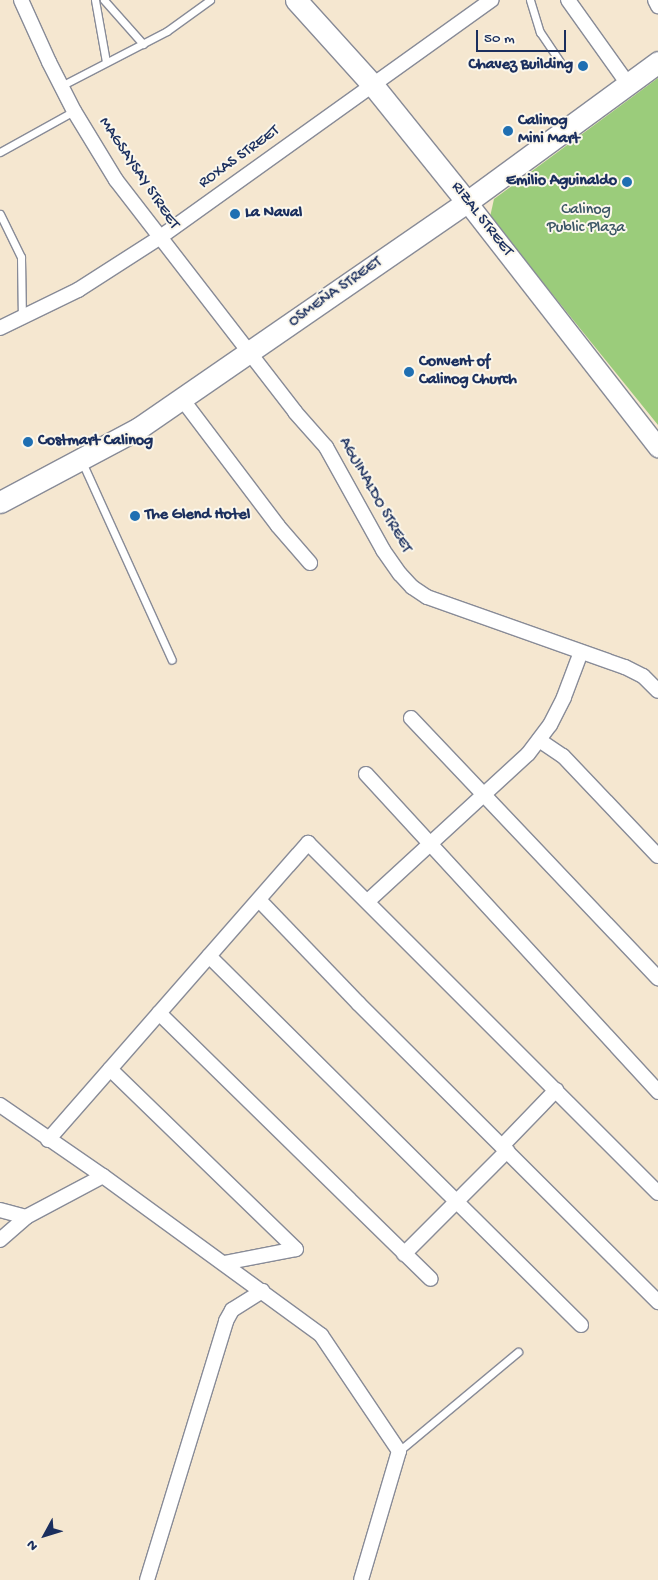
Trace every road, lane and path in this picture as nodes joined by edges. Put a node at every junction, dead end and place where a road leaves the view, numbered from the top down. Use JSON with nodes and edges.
{"nodes":[{"id":1,"x":21,"y":0,"type":"edge"},
{"id":2,"x":95,"y":0,"type":"edge"},
{"id":3,"x":104,"y":0,"type":"edge"},
{"id":4,"x":296,"y":0,"type":"edge"},
{"id":5,"x":492,"y":0,"type":"edge"},
{"id":6,"x":530,"y":0,"type":"edge"},
{"id":7,"x":568,"y":0,"type":"edge"},
{"id":8,"x":655,"y":0,"type":"edge"},
{"id":9,"x":207,"y":1,"type":"edge"},
{"id":10,"x":658,"y":6,"type":"edge"},
{"id":11,"x":142,"y":44,"type":"junction"},
{"id":12,"x":106,"y":62,"type":"junction"},
{"id":13,"x":560,"y":62,"type":"dead end"},
{"id":14,"x":658,"y":62,"type":"edge"},
{"id":15,"x":372,"y":84,"type":"junction"},
{"id":16,"x":628,"y":84,"type":"junction"},
{"id":17,"x":61,"y":86,"type":"junction"},
{"id":18,"x":74,"y":111,"type":"junction"},
{"id":19,"x":0,"y":152,"type":"edge"},
{"id":20,"x":467,"y":202,"type":"junction"},
{"id":21,"x":0,"y":214,"type":"edge"},
{"id":22,"x":159,"y":238,"type":"junction"},
{"id":23,"x":22,"y":318,"type":"junction"},
{"id":24,"x":0,"y":328,"type":"edge"},
{"id":25,"x":250,"y":353,"type":"junction"},
{"id":26,"x":182,"y":399,"type":"junction"},
{"id":27,"x":658,"y":447,"type":"edge"},
{"id":28,"x":81,"y":459,"type":"junction"},
{"id":29,"x":0,"y":502,"type":"edge"},
{"id":30,"x":310,"y":563,"type":"dead end"},
{"id":31,"x":581,"y":652,"type":"junction"},
{"id":32,"x":172,"y":660,"type":"dead end"},
{"id":33,"x":658,"y":691,"type":"edge"},
{"id":34,"x":411,"y":718,"type":"dead end"},
{"id":35,"x":539,"y":740,"type":"junction"},
{"id":36,"x":366,"y":774,"type":"dead end"},
{"id":37,"x":485,"y":795,"type":"junction"},
{"id":38,"x":431,"y":845,"type":"junction"},
{"id":39,"x":658,"y":856,"type":"edge"},
{"id":40,"x":258,"y":900,"type":"junction"},
{"id":41,"x":368,"y":901,"type":"junction"},
{"id":42,"x":209,"y":956,"type":"junction"},
{"id":43,"x":658,"y":978,"type":"edge"},
{"id":44,"x":159,"y":1013,"type":"junction"},
{"id":45,"x":110,"y":1069,"type":"junction"},
{"id":46,"x":556,"y":1090,"type":"junction"},
{"id":47,"x":658,"y":1092,"type":"edge"},
{"id":48,"x":0,"y":1105,"type":"edge"},
{"id":49,"x":48,"y":1140,"type":"junction"},
{"id":50,"x":505,"y":1148,"type":"junction"},
{"id":51,"x":103,"y":1176,"type":"junction"},
{"id":52,"x":658,"y":1193,"type":"edge"},
{"id":53,"x":457,"y":1202,"type":"junction"},
{"id":54,"x":0,"y":1210,"type":"edge"},
{"id":55,"x":26,"y":1217,"type":"junction"},
{"id":56,"x":0,"y":1240,"type":"edge"},
{"id":57,"x":404,"y":1254,"type":"junction"},
{"id":58,"x":224,"y":1263,"type":"junction"},
{"id":59,"x":431,"y":1279,"type":"dead end"},
{"id":60,"x":262,"y":1291,"type":"junction"},
{"id":61,"x":658,"y":1302,"type":"edge"},
{"id":62,"x":581,"y":1325,"type":"dead end"},
{"id":63,"x":518,"y":1352,"type":"dead end"},
{"id":64,"x":399,"y":1452,"type":"junction"},
{"id":65,"x":147,"y":1580,"type":"edge"},
{"id":66,"x":361,"y":1580,"type":"edge"}],
"edges":[{"from":1,"to":17,"type":"street","name":"MAGSAYSAY STREET"},
{"from":2,"to":12,"type":"lane"},
{"from":3,"to":11,"type":"lane"},
{"from":4,"to":15,"type":"main road","name":"RIZAL STREET"},
{"from":5,"to":15,"type":"street","name":"ROXAS STREET"},
{"from":6,"to":13,"type":"lane"},
{"from":7,"to":16,"type":"street"},
{"from":8,"to":10,"type":"street"},
{"from":9,"to":11,"type":"lane"},
{"from":11,"to":12,"type":"lane"},
{"from":12,"to":17,"type":"lane"},
{"from":14,"to":16,"type":"main road","name":"OSMEÑA STREET"},
{"from":15,"to":20,"type":"main road","name":"RIZAL STREET"},
{"from":15,"to":22,"type":"street","name":"ROXAS STREET"},
{"from":16,"to":20,"type":"main road","name":"OSMEÑA STREET"},
{"from":17,"to":18,"type":"street","name":"MAGSAYSAY STREET"},
{"from":18,"to":19,"type":"lane"},
{"from":18,"to":22,"type":"street","name":"MAGSAYSAY STREET"},
{"from":20,"to":25,"type":"main road","name":"OSMEÑA STREET"},
{"from":20,"to":27,"type":"street","name":"RIZAL STREET"},
{"from":21,"to":23,"type":"lane"},
{"from":22,"to":23,"type":"street","name":"ROXAS STREET"},
{"from":22,"to":25,"type":"street","name":"MAGSAYSAY STREET"},
{"from":23,"to":24,"type":"street","name":"ROXAS STREET"},
{"from":25,"to":26,"type":"main road","name":"OSMEÑA STREET"},
{"from":25,"to":31,"type":"street","name":"AGUINALDO STREET"},
{"from":26,"to":28,"type":"main road","name":"OSMEÑA STREET"},
{"from":26,"to":30,"type":"street"},
{"from":28,"to":29,"type":"main road","name":"OSMEÑA STREET"},
{"from":28,"to":32,"type":"lane"},
{"from":31,"to":33,"type":"street","name":"AGUINALDO STREET"},
{"from":31,"to":35,"type":"street"},
{"from":34,"to":37,"type":"street"},
{"from":35,"to":37,"type":"street"},
{"from":35,"to":39,"type":"street"},
{"from":36,"to":38,"type":"street"},
{"from":37,"to":38,"type":"street"},
{"from":37,"to":43,"type":"street"},
{"from":38,"to":41,"type":"street"},
{"from":38,"to":47,"type":"street"},
{"from":40,"to":41,"type":"street"},
{"from":40,"to":42,"type":"street"},
{"from":40,"to":50,"type":"street"},
{"from":41,"to":46,"type":"street"},
{"from":42,"to":44,"type":"street"},
{"from":42,"to":53,"type":"street"},
{"from":44,"to":45,"type":"street"},
{"from":44,"to":57,"type":"street"},
{"from":45,"to":49,"type":"street"},
{"from":45,"to":58,"type":"street"},
{"from":46,"to":50,"type":"street"},
{"from":46,"to":52,"type":"street"},
{"from":48,"to":49,"type":"street"},
{"from":49,"to":51,"type":"street"},
{"from":50,"to":53,"type":"street"},
{"from":50,"to":61,"type":"street"},
{"from":51,"to":55,"type":"street"},
{"from":51,"to":58,"type":"street"},
{"from":53,"to":57,"type":"street"},
{"from":53,"to":62,"type":"street"},
{"from":54,"to":55,"type":"street"},
{"from":55,"to":56,"type":"street"},
{"from":57,"to":59,"type":"street"},
{"from":58,"to":60,"type":"street"},
{"from":60,"to":64,"type":"street"},
{"from":60,"to":65,"type":"street"},
{"from":63,"to":64,"type":"lane"},
{"from":64,"to":66,"type":"street"}]}
